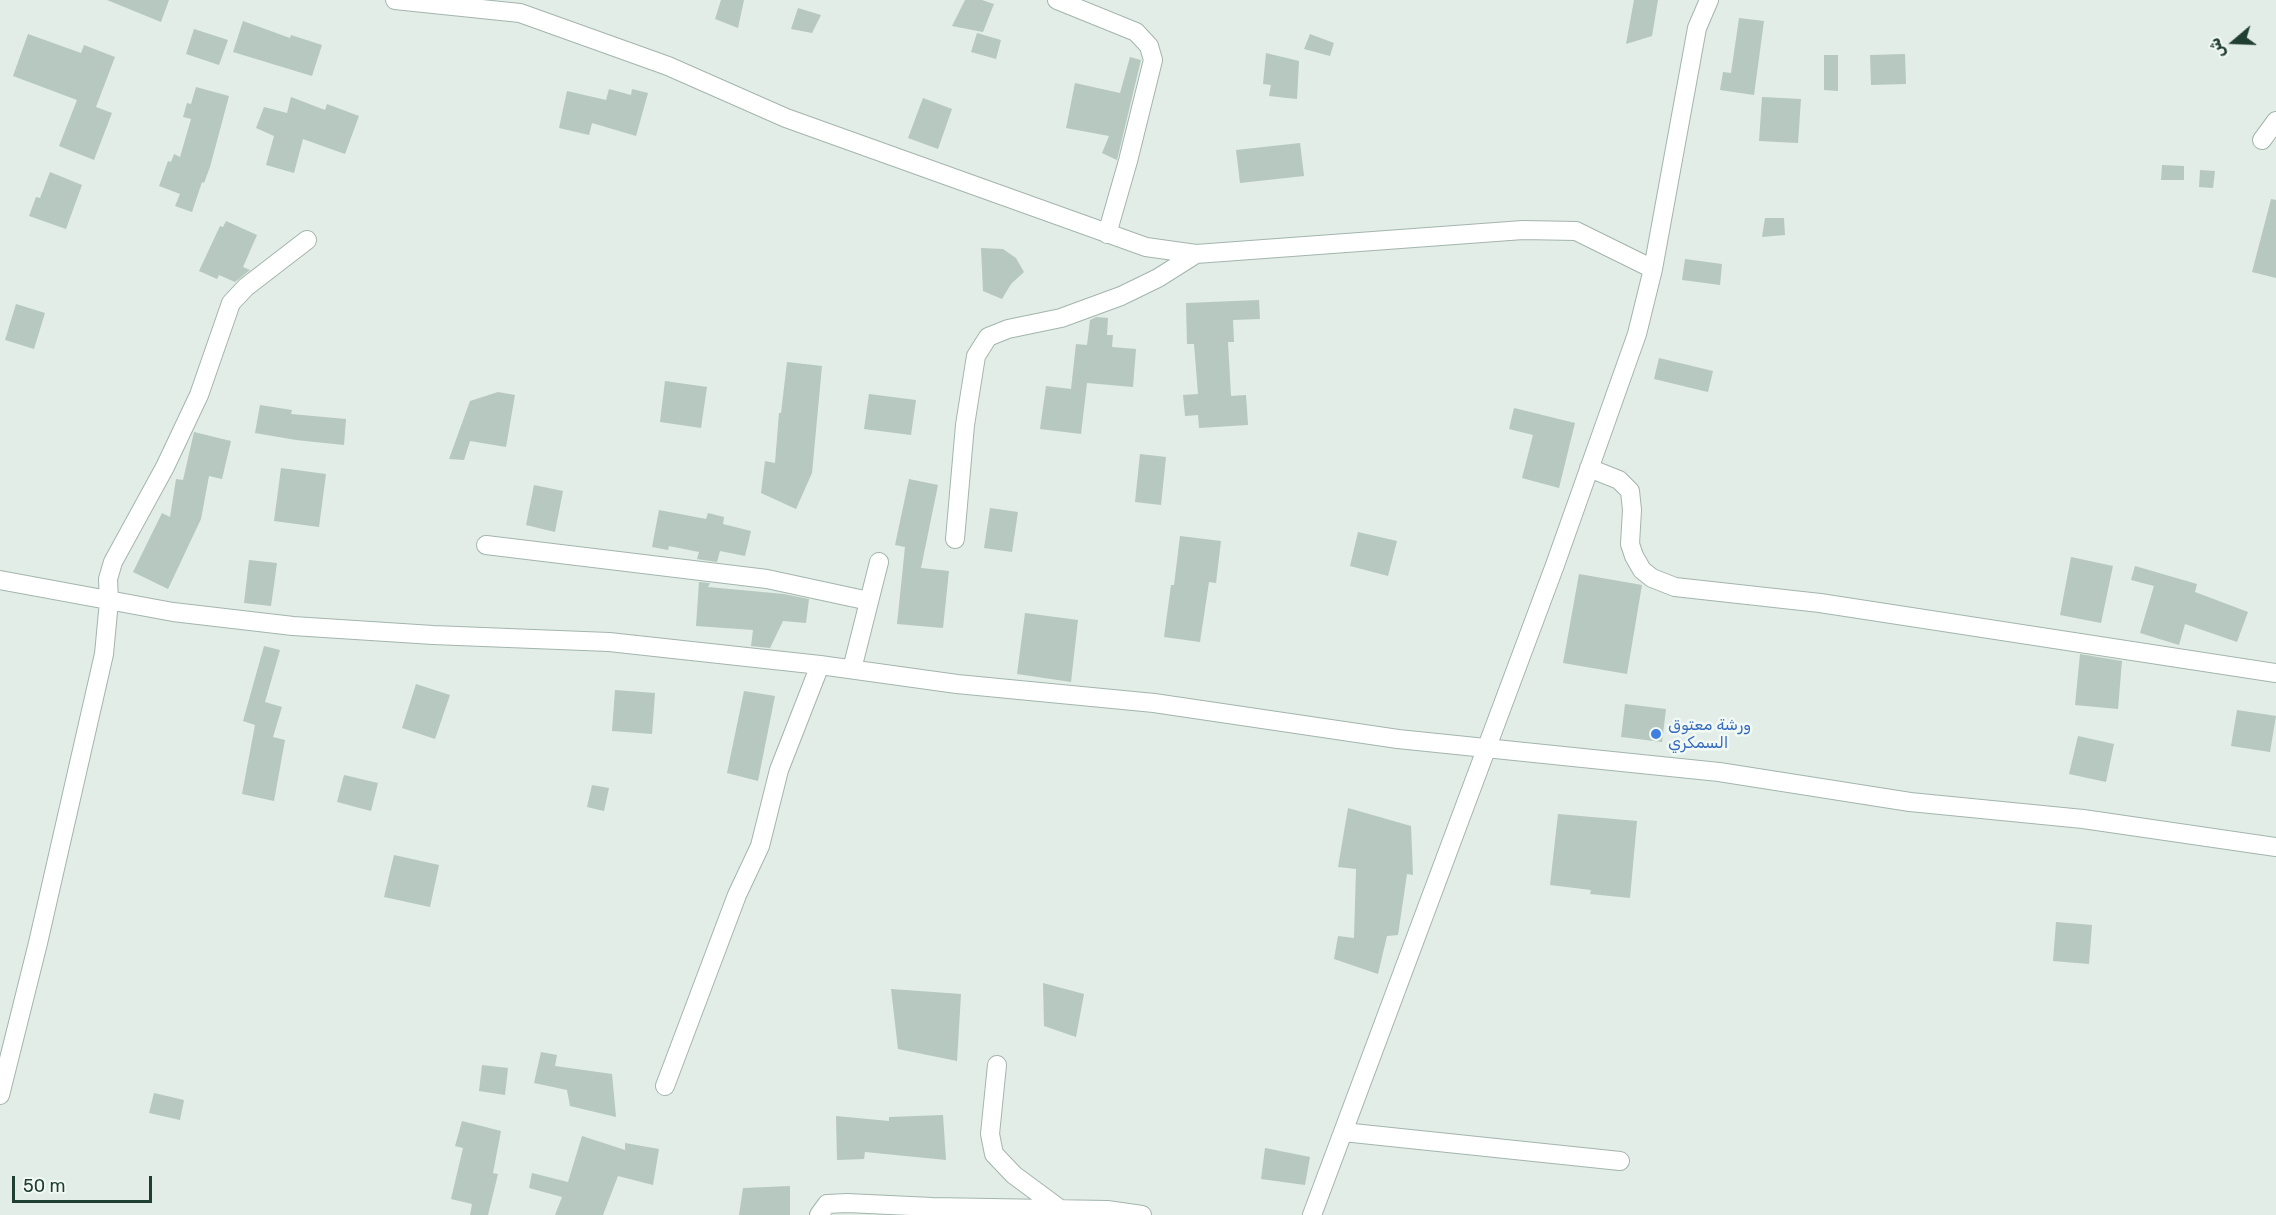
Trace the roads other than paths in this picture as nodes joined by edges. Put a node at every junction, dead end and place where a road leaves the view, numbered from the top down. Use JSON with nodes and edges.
{"nodes":[{"id":1,"x":394,"y":0,"type":"edge"},
{"id":2,"x":1058,"y":0,"type":"edge"},
{"id":3,"x":1708,"y":0,"type":"edge"},
{"id":4,"x":522,"y":7,"type":"edge"},
{"id":5,"x":2276,"y":121,"type":"edge"},
{"id":6,"x":2262,"y":140,"type":"dead end"},
{"id":7,"x":1107,"y":234,"type":"junction"},
{"id":8,"x":307,"y":240,"type":"dead end"},
{"id":9,"x":1196,"y":254,"type":"junction"},
{"id":10,"x":1653,"y":269,"type":"junction"},
{"id":11,"x":1589,"y":468,"type":"junction"},
{"id":12,"x":955,"y":539,"type":"dead end"},
{"id":13,"x":486,"y":545,"type":"dead end"},
{"id":14,"x":879,"y":561,"type":"dead end"},
{"id":15,"x":0,"y":580,"type":"edge"},
{"id":16,"x":109,"y":601,"type":"junction"},
{"id":17,"x":869,"y":601,"type":"junction"},
{"id":18,"x":820,"y":664,"type":"junction"},
{"id":19,"x":852,"y":669,"type":"junction"},
{"id":20,"x":2276,"y":673,"type":"edge"},
{"id":21,"x":1487,"y":748,"type":"junction"},
{"id":22,"x":2276,"y":847,"type":"edge"},
{"id":23,"x":997,"y":1065,"type":"dead end"},
{"id":24,"x":665,"y":1086,"type":"dead end"},
{"id":25,"x":0,"y":1095,"type":"edge"},
{"id":26,"x":1343,"y":1132,"type":"junction"},
{"id":27,"x":1620,"y":1161,"type":"dead end"},
{"id":28,"x":1060,"y":1209,"type":"junction"},
{"id":29,"x":819,"y":1215,"type":"edge"},
{"id":30,"x":1142,"y":1215,"type":"edge"},
{"id":31,"x":1312,"y":1215,"type":"edge"}],
"edges":[{"from":1,"to":4,"type":"street"},
{"from":2,"to":7,"type":"street"},
{"from":3,"to":10,"type":"street"},
{"from":4,"to":7,"type":"street"},
{"from":5,"to":6,"type":"street"},
{"from":7,"to":9,"type":"street"},
{"from":8,"to":16,"type":"street"},
{"from":9,"to":10,"type":"street"},
{"from":9,"to":12,"type":"street"},
{"from":10,"to":11,"type":"street"},
{"from":11,"to":20,"type":"street"},
{"from":11,"to":21,"type":"street"},
{"from":13,"to":17,"type":"street"},
{"from":14,"to":17,"type":"street"},
{"from":15,"to":16,"type":"street"},
{"from":16,"to":18,"type":"street"},
{"from":16,"to":25,"type":"street"},
{"from":17,"to":19,"type":"street"},
{"from":18,"to":19,"type":"street"},
{"from":18,"to":24,"type":"street"},
{"from":19,"to":21,"type":"street"},
{"from":21,"to":22,"type":"street"},
{"from":21,"to":26,"type":"street"},
{"from":23,"to":28,"type":"street"},
{"from":26,"to":27,"type":"street"},
{"from":26,"to":31,"type":"street"},
{"from":28,"to":29,"type":"street"},
{"from":28,"to":30,"type":"street"}]}
